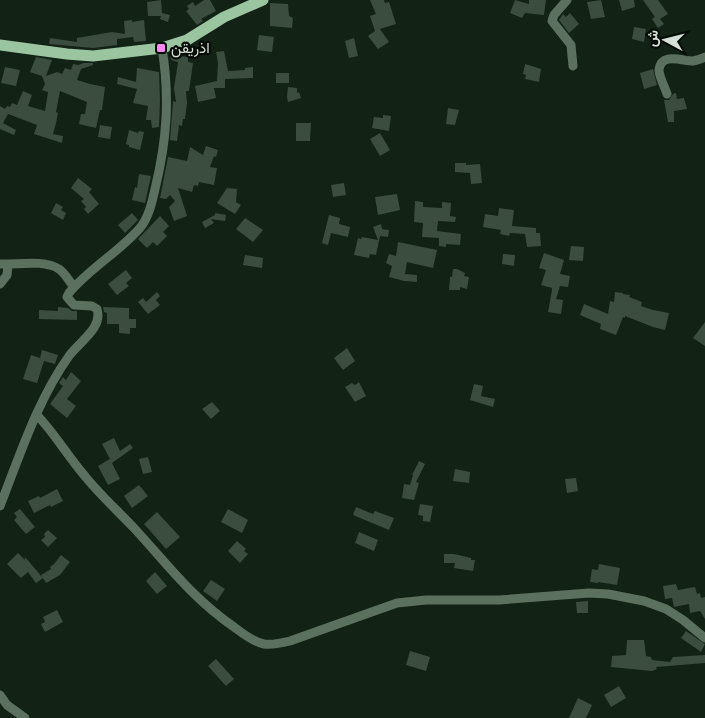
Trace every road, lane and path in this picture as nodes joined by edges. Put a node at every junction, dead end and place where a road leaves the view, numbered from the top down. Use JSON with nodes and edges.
{"nodes":[{"id":1,"x":263,"y":0,"type":"edge"},
{"id":2,"x":567,"y":0,"type":"edge"},
{"id":3,"x":0,"y":45,"type":"edge"},
{"id":4,"x":162,"y":48,"type":"junction"},
{"id":5,"x":705,"y":58,"type":"edge"},
{"id":6,"x":573,"y":66,"type":"dead end"},
{"id":7,"x":667,"y":94,"type":"dead end"},
{"id":8,"x":4,"y":264,"type":"edge"},
{"id":9,"x":0,"y":284,"type":"edge"},
{"id":10,"x":74,"y":287,"type":"junction"},
{"id":11,"x":37,"y":415,"type":"junction"},
{"id":12,"x":0,"y":506,"type":"edge"},
{"id":13,"x":705,"y":638,"type":"edge"},
{"id":14,"x":0,"y":695,"type":"edge"},
{"id":15,"x":25,"y":718,"type":"edge"}],
"edges":[{"from":1,"to":4,"type":"main road"},
{"from":2,"to":6,"type":"street"},
{"from":3,"to":4,"type":"main road"},
{"from":4,"to":10,"type":"street"},
{"from":5,"to":7,"type":"street"},
{"from":8,"to":9,"type":"street"},
{"from":8,"to":10,"type":"street"},
{"from":10,"to":11,"type":"street"},
{"from":11,"to":12,"type":"street"},
{"from":11,"to":13,"type":"street"},
{"from":14,"to":15,"type":"street"}]}
